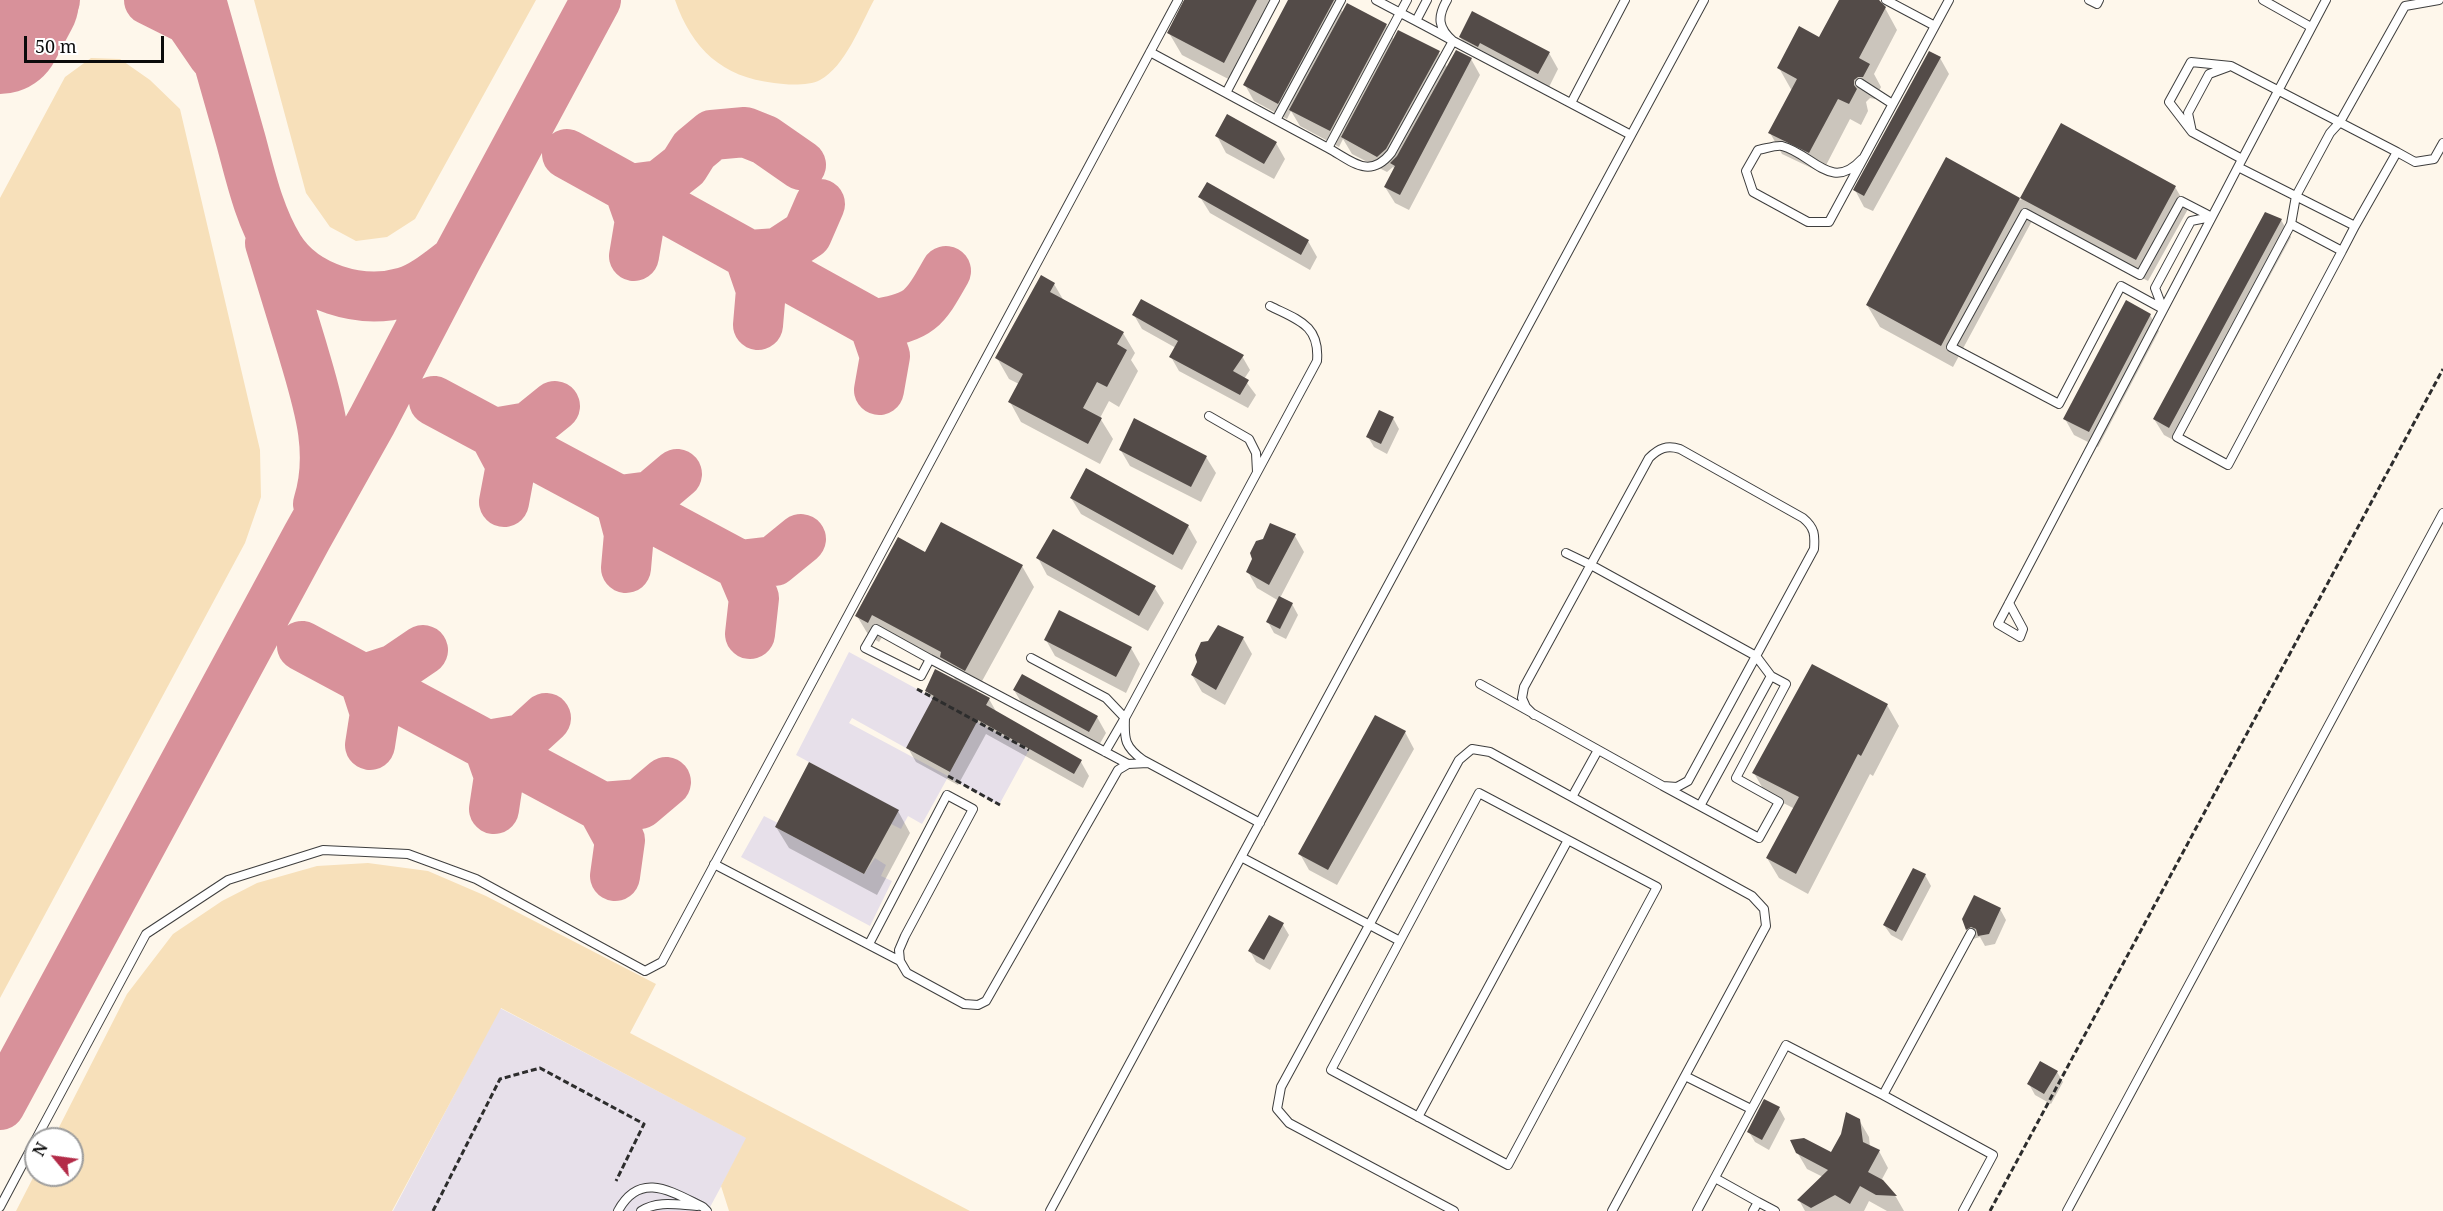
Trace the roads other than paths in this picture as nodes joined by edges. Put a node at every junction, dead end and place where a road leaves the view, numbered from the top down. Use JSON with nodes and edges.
{"nodes":[{"id":1,"x":1178,"y":0,"type":"edge"},
{"id":2,"x":1275,"y":0,"type":"edge"},
{"id":3,"x":1341,"y":0,"type":"edge"},
{"id":4,"x":1376,"y":0,"type":"edge"},
{"id":5,"x":1407,"y":0,"type":"edge"},
{"id":6,"x":1428,"y":0,"type":"edge"},
{"id":7,"x":1447,"y":0,"type":"edge"},
{"id":8,"x":1625,"y":0,"type":"edge"},
{"id":9,"x":1704,"y":0,"type":"edge"},
{"id":10,"x":1886,"y":0,"type":"edge"},
{"id":11,"x":1949,"y":0,"type":"edge"},
{"id":12,"x":2089,"y":0,"type":"edge"},
{"id":13,"x":2099,"y":0,"type":"edge"},
{"id":14,"x":2263,"y":0,"type":"edge"},
{"id":15,"x":2326,"y":0,"type":"edge"},
{"id":16,"x":2437,"y":0,"type":"edge"},
{"id":17,"x":2407,"y":3,"type":"edge"},
{"id":18,"x":2443,"y":5,"type":"edge"},
{"id":19,"x":1400,"y":13,"type":"junction"},
{"id":20,"x":1416,"y":21,"type":"junction"},
{"id":21,"x":1935,"y":26,"type":"junction"},
{"id":22,"x":2311,"y":27,"type":"junction"},
{"id":23,"x":1453,"y":41,"type":"junction"},
{"id":24,"x":1150,"y":52,"type":"junction"},
{"id":25,"x":2231,"y":66,"type":"junction"},
{"id":26,"x":1860,"y":83,"type":"dead end"},
{"id":27,"x":2278,"y":91,"type":"junction"},
{"id":28,"x":1226,"y":93,"type":"junction"},
{"id":29,"x":1570,"y":103,"type":"junction"},
{"id":30,"x":1891,"y":103,"type":"junction"},
{"id":31,"x":1276,"y":120,"type":"junction"},
{"id":32,"x":2340,"y":122,"type":"junction"},
{"id":33,"x":2192,"y":132,"type":"junction"},
{"id":34,"x":1632,"y":135,"type":"junction"},
{"id":35,"x":2443,"y":143,"type":"edge"},
{"id":36,"x":1328,"y":148,"type":"junction"},
{"id":37,"x":2397,"y":152,"type":"junction"},
{"id":38,"x":1862,"y":159,"type":"junction"},
{"id":39,"x":2240,"y":163,"type":"junction"},
{"id":40,"x":2296,"y":196,"type":"junction"},
{"id":41,"x":2212,"y":217,"type":"junction"},
{"id":42,"x":2291,"y":224,"type":"junction"},
{"id":43,"x":2355,"y":226,"type":"junction"},
{"id":44,"x":2342,"y":251,"type":"junction"},
{"id":45,"x":1270,"y":306,"type":"dead end"},
{"id":46,"x":2163,"y":309,"type":"junction"},
{"id":47,"x":1209,"y":416,"type":"dead end"},
{"id":48,"x":1257,"y":473,"type":"junction"},
{"id":49,"x":2443,"y":513,"type":"edge"},
{"id":50,"x":1566,"y":554,"type":"dead end"},
{"id":51,"x":1591,"y":564,"type":"junction"},
{"id":52,"x":2009,"y":603,"type":"dead end"},
{"id":53,"x":1756,"y":656,"type":"junction"},
{"id":54,"x":1031,"y":658,"type":"dead end"},
{"id":55,"x":930,"y":659,"type":"junction"},
{"id":56,"x":1771,"y":676,"type":"junction"},
{"id":57,"x":1480,"y":684,"type":"dead end"},
{"id":58,"x":1534,"y":715,"type":"junction"},
{"id":59,"x":1125,"y":718,"type":"junction"},
{"id":60,"x":1598,"y":750,"type":"junction"},
{"id":61,"x":1106,"y":752,"type":"junction"},
{"id":62,"x":1148,"y":763,"type":"junction"},
{"id":63,"x":1128,"y":764,"type":"junction"},
{"id":64,"x":1663,"y":786,"type":"junction"},
{"id":65,"x":1572,"y":797,"type":"junction"},
{"id":66,"x":1700,"y":806,"type":"junction"},
{"id":67,"x":1260,"y":823,"type":"junction"},
{"id":68,"x":1568,"y":840,"type":"junction"},
{"id":69,"x":1241,"y":857,"type":"junction"},
{"id":70,"x":714,"y":864,"type":"junction"},
{"id":71,"x":1369,"y":925,"type":"junction"},
{"id":72,"x":1971,"y":933,"type":"dead end"},
{"id":73,"x":1400,"y":941,"type":"junction"},
{"id":74,"x":869,"y":944,"type":"junction"},
{"id":75,"x":900,"y":961,"type":"junction"},
{"id":76,"x":1685,"y":1076,"type":"junction"},
{"id":77,"x":1883,"y":1095,"type":"junction"},
{"id":78,"x":1751,"y":1109,"type":"junction"},
{"id":79,"x":1418,"y":1117,"type":"junction"},
{"id":80,"x":42,"y":1127,"type":"edge"},
{"id":81,"x":24,"y":1162,"type":"edge"},
{"id":82,"x":1715,"y":1178,"type":"junction"},
{"id":83,"x":1758,"y":1202,"type":"junction"},
{"id":84,"x":0,"y":1207,"type":"edge"},
{"id":85,"x":705,"y":1209,"type":"edge"},
{"id":86,"x":618,"y":1211,"type":"edge"},
{"id":87,"x":641,"y":1211,"type":"edge"},
{"id":88,"x":689,"y":1211,"type":"edge"},
{"id":89,"x":1050,"y":1211,"type":"edge"},
{"id":90,"x":1454,"y":1211,"type":"edge"},
{"id":91,"x":1612,"y":1211,"type":"edge"},
{"id":92,"x":1697,"y":1211,"type":"edge"},
{"id":93,"x":1753,"y":1211,"type":"edge"},
{"id":94,"x":1775,"y":1211,"type":"edge"},
{"id":95,"x":1963,"y":1211,"type":"edge"},
{"id":96,"x":2067,"y":1211,"type":"edge"}],
"edges":[{"from":1,"to":24,"type":"lane"},
{"from":2,"to":28,"type":"lane"},
{"from":3,"to":31,"type":"lane"},
{"from":4,"to":19,"type":"lane"},
{"from":5,"to":19,"type":"lane"},
{"from":6,"to":20,"type":"lane"},
{"from":7,"to":23,"type":"lane"},
{"from":8,"to":29,"type":"lane"},
{"from":9,"to":34,"type":"lane"},
{"from":10,"to":21,"type":"lane"},
{"from":11,"to":21,"type":"lane"},
{"from":12,"to":13,"type":"lane"},
{"from":14,"to":22,"type":"lane"},
{"from":15,"to":22,"type":"lane"},
{"from":16,"to":17,"type":"lane"},
{"from":16,"to":18,"type":"lane"},
{"from":17,"to":32,"type":"lane"},
{"from":19,"to":20,"type":"lane"},
{"from":19,"to":36,"type":"lane"},
{"from":20,"to":23,"type":"lane"},
{"from":21,"to":30,"type":"lane"},
{"from":22,"to":27,"type":"lane"},
{"from":23,"to":29,"type":"lane"},
{"from":23,"to":36,"type":"lane"},
{"from":24,"to":28,"type":"lane"},
{"from":24,"to":70,"type":"lane"},
{"from":25,"to":27,"type":"lane"},
{"from":25,"to":33,"type":"lane"},
{"from":25,"to":33,"type":"lane"},
{"from":26,"to":30,"type":"lane"},
{"from":27,"to":32,"type":"lane"},
{"from":27,"to":39,"type":"lane"},
{"from":28,"to":31,"type":"lane"},
{"from":29,"to":34,"type":"lane"},
{"from":30,"to":38,"type":"lane"},
{"from":31,"to":36,"type":"lane"},
{"from":32,"to":37,"type":"lane"},
{"from":32,"to":40,"type":"lane"},
{"from":33,"to":39,"type":"lane"},
{"from":34,"to":67,"type":"lane"},
{"from":35,"to":37,"type":"lane"},
{"from":37,"to":43,"type":"lane"},
{"from":38,"to":38,"type":"lane"},
{"from":39,"to":40,"type":"lane"},
{"from":39,"to":41,"type":"lane"},
{"from":40,"to":42,"type":"lane"},
{"from":40,"to":43,"type":"lane"},
{"from":41,"to":46,"type":"lane"},
{"from":41,"to":46,"type":"lane"},
{"from":41,"to":46,"type":"lane"},
{"from":42,"to":44,"type":"lane"},
{"from":42,"to":44,"type":"lane"},
{"from":43,"to":44,"type":"lane"},
{"from":45,"to":48,"type":"lane"},
{"from":46,"to":52,"type":"lane"},
{"from":47,"to":48,"type":"lane"},
{"from":48,"to":59,"type":"lane"},
{"from":49,"to":96,"type":"lane"},
{"from":50,"to":51,"type":"lane"},
{"from":51,"to":53,"type":"lane"},
{"from":51,"to":53,"type":"lane"},
{"from":51,"to":58,"type":"lane"},
{"from":53,"to":56,"type":"lane"},
{"from":53,"to":64,"type":"lane"},
{"from":54,"to":59,"type":"lane"},
{"from":55,"to":55,"type":"lane"},
{"from":55,"to":61,"type":"lane"},
{"from":56,"to":66,"type":"lane"},
{"from":56,"to":66,"type":"lane"},
{"from":57,"to":58,"type":"lane"},
{"from":58,"to":60,"type":"lane"},
{"from":59,"to":61,"type":"lane"},
{"from":59,"to":62,"type":"lane"},
{"from":60,"to":64,"type":"lane"},
{"from":60,"to":65,"type":"lane"},
{"from":61,"to":63,"type":"lane"},
{"from":62,"to":63,"type":"lane"},
{"from":62,"to":67,"type":"lane"},
{"from":63,"to":75,"type":"lane"},
{"from":64,"to":66,"type":"lane"},
{"from":65,"to":71,"type":"lane"},
{"from":65,"to":76,"type":"lane"},
{"from":67,"to":69,"type":"lane"},
{"from":68,"to":73,"type":"lane"},
{"from":68,"to":79,"type":"lane"},
{"from":68,"to":79,"type":"lane"},
{"from":69,"to":71,"type":"lane"},
{"from":69,"to":89,"type":"lane"},
{"from":70,"to":74,"type":"lane"},
{"from":70,"to":80,"type":"lane"},
{"from":71,"to":73,"type":"lane"},
{"from":71,"to":90,"type":"lane"},
{"from":72,"to":77,"type":"lane"},
{"from":73,"to":79,"type":"lane"},
{"from":74,"to":75,"type":"lane"},
{"from":74,"to":75,"type":"lane"},
{"from":76,"to":78,"type":"lane"},
{"from":76,"to":91,"type":"lane"},
{"from":77,"to":78,"type":"lane"},
{"from":77,"to":95,"type":"lane"},
{"from":78,"to":82,"type":"lane"},
{"from":81,"to":84,"type":"lane"},
{"from":82,"to":83,"type":"lane"},
{"from":82,"to":92,"type":"lane"},
{"from":83,"to":93,"type":"lane"},
{"from":83,"to":94,"type":"lane"},
{"from":85,"to":86,"type":"lane"},
{"from":85,"to":87,"type":"lane"},
{"from":85,"to":88,"type":"lane"}]}
